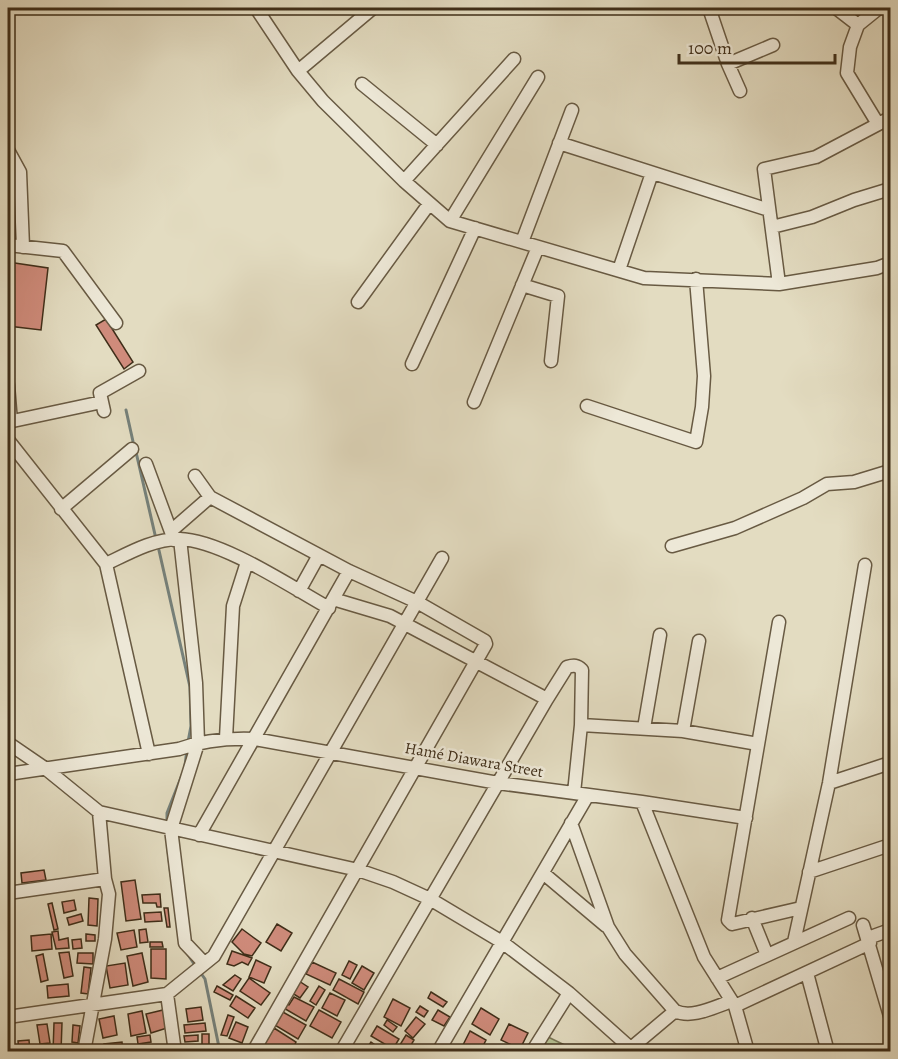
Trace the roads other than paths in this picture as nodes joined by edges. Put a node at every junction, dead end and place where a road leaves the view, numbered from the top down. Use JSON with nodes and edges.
{"nodes":[{"id":1,"x":373,"y":8,"type":"edge"},
{"id":2,"x":709,"y":8,"type":"edge"},
{"id":3,"x":836,"y":8,"type":"edge"},
{"id":4,"x":879,"y":8,"type":"edge"},
{"id":5,"x":258,"y":9,"type":"edge"},
{"id":6,"x":858,"y":25,"type":"junction"},
{"id":7,"x":773,"y":45,"type":"dead end"},
{"id":8,"x":514,"y":59,"type":"dead end"},
{"id":9,"x":728,"y":64,"type":"junction"},
{"id":10,"x":298,"y":70,"type":"junction"},
{"id":11,"x":538,"y":77,"type":"dead end"},
{"id":12,"x":362,"y":84,"type":"dead end"},
{"id":13,"x":740,"y":91,"type":"dead end"},
{"id":14,"x":572,"y":110,"type":"dead end"},
{"id":15,"x":884,"y":123,"type":"edge"},
{"id":16,"x":559,"y":143,"type":"junction"},
{"id":17,"x":437,"y":145,"type":"junction"},
{"id":18,"x":8,"y":150,"type":"edge"},
{"id":19,"x":11,"y":160,"type":"edge"},
{"id":20,"x":652,"y":172,"type":"junction"},
{"id":21,"x":404,"y":182,"type":"junction"},
{"id":22,"x":891,"y":189,"type":"edge"},
{"id":23,"x":429,"y":204,"type":"junction"},
{"id":24,"x":769,"y":210,"type":"junction"},
{"id":25,"x":450,"y":221,"type":"junction"},
{"id":26,"x":772,"y":227,"type":"junction"},
{"id":27,"x":475,"y":228,"type":"junction"},
{"id":28,"x":522,"y":242,"type":"junction"},
{"id":29,"x":8,"y":245,"type":"edge"},
{"id":30,"x":23,"y":247,"type":"junction"},
{"id":31,"x":538,"y":247,"type":"junction"},
{"id":32,"x":891,"y":262,"type":"edge"},
{"id":33,"x":619,"y":270,"type":"junction"},
{"id":34,"x":696,"y":279,"type":"junction"},
{"id":35,"x":779,"y":284,"type":"junction"},
{"id":36,"x":522,"y":285,"type":"junction"},
{"id":37,"x":358,"y":302,"type":"dead end"},
{"id":38,"x":116,"y":323,"type":"dead end"},
{"id":39,"x":551,"y":361,"type":"dead end"},
{"id":40,"x":411,"y":364,"type":"dead end"},
{"id":41,"x":139,"y":371,"type":"dead end"},
{"id":42,"x":8,"y":385,"type":"edge"},
{"id":43,"x":474,"y":402,"type":"dead end"},
{"id":44,"x":587,"y":405,"type":"dead end"},
{"id":45,"x":9,"y":422,"type":"edge"},
{"id":46,"x":8,"y":440,"type":"edge"},
{"id":47,"x":132,"y":449,"type":"dead end"},
{"id":48,"x":146,"y":464,"type":"dead end"},
{"id":49,"x":891,"y":471,"type":"edge"},
{"id":50,"x":195,"y":476,"type":"dead end"},
{"id":51,"x":210,"y":496,"type":"junction"},
{"id":52,"x":61,"y":509,"type":"junction"},
{"id":53,"x":175,"y":537,"type":"junction"},
{"id":54,"x":672,"y":546,"type":"dead end"},
{"id":55,"x":319,"y":555,"type":"junction"},
{"id":56,"x":442,"y":558,"type":"dead end"},
{"id":57,"x":247,"y":562,"type":"junction"},
{"id":58,"x":106,"y":564,"type":"junction"},
{"id":59,"x":865,"y":565,"type":"dead end"},
{"id":60,"x":349,"y":571,"type":"junction"},
{"id":61,"x":298,"y":591,"type":"junction"},
{"id":62,"x":417,"y":602,"type":"junction"},
{"id":63,"x":331,"y":604,"type":"junction"},
{"id":64,"x":779,"y":622,"type":"dead end"},
{"id":65,"x":405,"y":623,"type":"junction"},
{"id":66,"x":660,"y":635,"type":"dead end"},
{"id":67,"x":699,"y":641,"type":"dead end"},
{"id":68,"x":477,"y":662,"type":"junction"},
{"id":69,"x":547,"y":699,"type":"junction"},
{"id":70,"x":580,"y":725,"type":"junction"},
{"id":71,"x":644,"y":728,"type":"junction"},
{"id":72,"x":684,"y":731,"type":"junction"},
{"id":73,"x":226,"y":738,"type":"junction"},
{"id":74,"x":254,"y":739,"type":"junction"},
{"id":75,"x":8,"y":743,"type":"edge"},
{"id":76,"x":196,"y":743,"type":"junction"},
{"id":77,"x":758,"y":744,"type":"junction"},
{"id":78,"x":331,"y":752,"type":"junction"},
{"id":79,"x":149,"y":754,"type":"junction"},
{"id":80,"x":891,"y":763,"type":"edge"},
{"id":81,"x":417,"y":768,"type":"junction"},
{"id":82,"x":46,"y":769,"type":"junction"},
{"id":83,"x":8,"y":774,"type":"edge"},
{"id":84,"x":498,"y":783,"type":"junction"},
{"id":85,"x":829,"y":783,"type":"junction"},
{"id":86,"x":574,"y":793,"type":"junction"},
{"id":87,"x":588,"y":795,"type":"junction"},
{"id":88,"x":642,"y":802,"type":"junction"},
{"id":89,"x":99,"y":812,"type":"junction"},
{"id":90,"x":746,"y":818,"type":"junction"},
{"id":91,"x":570,"y":823,"type":"junction"},
{"id":92,"x":167,"y":828,"type":"junction"},
{"id":93,"x":199,"y":835,"type":"junction"},
{"id":94,"x":891,"y":845,"type":"edge"},
{"id":95,"x":274,"y":850,"type":"junction"},
{"id":96,"x":358,"y":870,"type":"junction"},
{"id":97,"x":810,"y":872,"type":"junction"},
{"id":98,"x":543,"y":873,"type":"junction"},
{"id":99,"x":105,"y":879,"type":"junction"},
{"id":100,"x":8,"y":893,"type":"edge"},
{"id":101,"x":430,"y":899,"type":"junction"},
{"id":102,"x":801,"y":908,"type":"junction"},
{"id":103,"x":752,"y":918,"type":"junction"},
{"id":104,"x":849,"y":918,"type":"dead end"},
{"id":105,"x":863,"y":924,"type":"dead end"},
{"id":106,"x":608,"y":927,"type":"junction"},
{"id":107,"x":891,"y":930,"type":"edge"},
{"id":108,"x":869,"y":941,"type":"junction"},
{"id":109,"x":502,"y":942,"type":"junction"},
{"id":110,"x":794,"y":942,"type":"junction"},
{"id":111,"x":767,"y":955,"type":"junction"},
{"id":112,"x":199,"y":966,"type":"junction"},
{"id":113,"x":807,"y":973,"type":"junction"},
{"id":114,"x":717,"y":978,"type":"junction"},
{"id":115,"x":569,"y":993,"type":"junction"},
{"id":116,"x":167,"y":994,"type":"junction"},
{"id":117,"x":733,"y":1004,"type":"junction"},
{"id":118,"x":92,"y":1005,"type":"junction"},
{"id":119,"x":675,"y":1011,"type":"junction"},
{"id":120,"x":891,"y":1016,"type":"edge"},
{"id":121,"x":8,"y":1017,"type":"edge"},
{"id":122,"x":633,"y":1050,"type":"edge"},
{"id":123,"x":84,"y":1052,"type":"edge"},
{"id":124,"x":175,"y":1052,"type":"edge"},
{"id":125,"x":254,"y":1052,"type":"edge"},
{"id":126,"x":341,"y":1052,"type":"edge"},
{"id":127,"x":438,"y":1052,"type":"edge"},
{"id":128,"x":532,"y":1052,"type":"edge"},
{"id":129,"x":748,"y":1052,"type":"edge"},
{"id":130,"x":828,"y":1052,"type":"edge"}],
"edges":[{"from":1,"to":10,"type":"street"},
{"from":2,"to":9,"type":"street"},
{"from":3,"to":6,"type":"street"},
{"from":4,"to":6,"type":"street"},
{"from":5,"to":10,"type":"street"},
{"from":6,"to":15,"type":"street"},
{"from":7,"to":9,"type":"street"},
{"from":8,"to":17,"type":"street"},
{"from":9,"to":13,"type":"street"},
{"from":10,"to":21,"type":"street"},
{"from":11,"to":25,"type":"street"},
{"from":12,"to":17,"type":"street"},
{"from":14,"to":16,"type":"street"},
{"from":15,"to":24,"type":"street"},
{"from":16,"to":20,"type":"street"},
{"from":16,"to":28,"type":"street"},
{"from":17,"to":21,"type":"street"},
{"from":18,"to":19,"type":"street"},
{"from":19,"to":30,"type":"street"},
{"from":20,"to":24,"type":"street"},
{"from":20,"to":33,"type":"street"},
{"from":21,"to":23,"type":"street"},
{"from":22,"to":26,"type":"street"},
{"from":23,"to":25,"type":"street"},
{"from":23,"to":37,"type":"street"},
{"from":24,"to":26,"type":"street"},
{"from":25,"to":27,"type":"street"},
{"from":26,"to":35,"type":"street"},
{"from":27,"to":28,"type":"street"},
{"from":27,"to":40,"type":"street"},
{"from":28,"to":31,"type":"street"},
{"from":29,"to":30,"type":"street"},
{"from":30,"to":38,"type":"street"},
{"from":31,"to":33,"type":"street"},
{"from":31,"to":36,"type":"street"},
{"from":32,"to":35,"type":"street"},
{"from":33,"to":34,"type":"street"},
{"from":34,"to":35,"type":"street"},
{"from":34,"to":44,"type":"street"},
{"from":36,"to":39,"type":"street"},
{"from":36,"to":43,"type":"street"},
{"from":41,"to":45,"type":"street"},
{"from":42,"to":45,"type":"street"},
{"from":46,"to":52,"type":"street"},
{"from":47,"to":52,"type":"street"},
{"from":48,"to":53,"type":"street"},
{"from":49,"to":54,"type":"street"},
{"from":50,"to":51,"type":"street"},
{"from":51,"to":53,"type":"street"},
{"from":51,"to":55,"type":"street"},
{"from":52,"to":58,"type":"street"},
{"from":53,"to":57,"type":"street"},
{"from":53,"to":58,"type":"street"},
{"from":53,"to":76,"type":"street"},
{"from":55,"to":60,"type":"street"},
{"from":55,"to":61,"type":"street"},
{"from":56,"to":62,"type":"street"},
{"from":57,"to":61,"type":"street"},
{"from":57,"to":73,"type":"street"},
{"from":58,"to":79,"type":"street"},
{"from":59,"to":85,"type":"street"},
{"from":60,"to":62,"type":"street"},
{"from":60,"to":63,"type":"street"},
{"from":61,"to":63,"type":"street"},
{"from":62,"to":65,"type":"street"},
{"from":62,"to":68,"type":"street"},
{"from":63,"to":65,"type":"street"},
{"from":63,"to":74,"type":"street"},
{"from":64,"to":77,"type":"street"},
{"from":65,"to":68,"type":"street"},
{"from":65,"to":78,"type":"street"},
{"from":66,"to":71,"type":"street"},
{"from":67,"to":72,"type":"street"},
{"from":68,"to":69,"type":"street"},
{"from":68,"to":81,"type":"street"},
{"from":69,"to":70,"type":"street"},
{"from":69,"to":84,"type":"street"},
{"from":70,"to":71,"type":"street"},
{"from":70,"to":86,"type":"street"},
{"from":71,"to":72,"type":"street"},
{"from":72,"to":77,"type":"street"},
{"from":73,"to":74,"type":"street","name":"Hamé Diawara Street"},
{"from":73,"to":76,"type":"street","name":"Hamé Diawara Street"},
{"from":74,"to":78,"type":"street","name":"Hamé Diawara Street"},
{"from":74,"to":93,"type":"street"},
{"from":75,"to":82,"type":"street"},
{"from":76,"to":79,"type":"street","name":"Hamé Diawara Street"},
{"from":76,"to":92,"type":"street"},
{"from":77,"to":90,"type":"street"},
{"from":78,"to":81,"type":"street","name":"Hamé Diawara Street"},
{"from":78,"to":95,"type":"street"},
{"from":79,"to":82,"type":"street","name":"Hamé Diawara Street"},
{"from":80,"to":85,"type":"street"},
{"from":81,"to":84,"type":"street","name":"Hamé Diawara Street"},
{"from":81,"to":96,"type":"street"},
{"from":82,"to":83,"type":"street","name":"Hamé Diawara Street"},
{"from":82,"to":89,"type":"street"},
{"from":84,"to":86,"type":"street","name":"Hamé Diawara Street"},
{"from":84,"to":101,"type":"street"},
{"from":85,"to":97,"type":"street"},
{"from":86,"to":87,"type":"street","name":"Hamé Diawara Street"},
{"from":87,"to":88,"type":"street","name":"Hamé Diawara Street"},
{"from":87,"to":91,"type":"street"},
{"from":88,"to":90,"type":"street","name":"Hamé Diawara Street"},
{"from":88,"to":114,"type":"street"},
{"from":89,"to":92,"type":"street"},
{"from":89,"to":99,"type":"street"},
{"from":90,"to":103,"type":"street"},
{"from":91,"to":98,"type":"street"},
{"from":91,"to":106,"type":"street"},
{"from":92,"to":93,"type":"street"},
{"from":92,"to":112,"type":"street"},
{"from":93,"to":95,"type":"street"},
{"from":94,"to":97,"type":"street"},
{"from":95,"to":96,"type":"street"},
{"from":95,"to":112,"type":"street"},
{"from":96,"to":101,"type":"street"},
{"from":96,"to":125,"type":"street"},
{"from":97,"to":102,"type":"street"},
{"from":98,"to":106,"type":"street"},
{"from":98,"to":109,"type":"street"},
{"from":99,"to":100,"type":"street"},
{"from":99,"to":118,"type":"street"},
{"from":101,"to":109,"type":"street"},
{"from":101,"to":126,"type":"street"},
{"from":102,"to":103,"type":"street"},
{"from":102,"to":110,"type":"street"},
{"from":103,"to":111,"type":"street"},
{"from":104,"to":110,"type":"street"},
{"from":105,"to":108,"type":"street"},
{"from":106,"to":119,"type":"street"},
{"from":107,"to":108,"type":"street"},
{"from":108,"to":113,"type":"street"},
{"from":108,"to":120,"type":"street"},
{"from":109,"to":115,"type":"street"},
{"from":109,"to":127,"type":"street"},
{"from":110,"to":111,"type":"street"},
{"from":111,"to":114,"type":"street"},
{"from":112,"to":116,"type":"street"},
{"from":113,"to":117,"type":"street"},
{"from":113,"to":130,"type":"street"},
{"from":114,"to":117,"type":"street"},
{"from":115,"to":122,"type":"street"},
{"from":115,"to":128,"type":"street"},
{"from":116,"to":118,"type":"street"},
{"from":116,"to":124,"type":"street"},
{"from":117,"to":119,"type":"street"},
{"from":117,"to":129,"type":"street"},
{"from":118,"to":121,"type":"street"},
{"from":118,"to":123,"type":"street"},
{"from":119,"to":122,"type":"street"}]}
